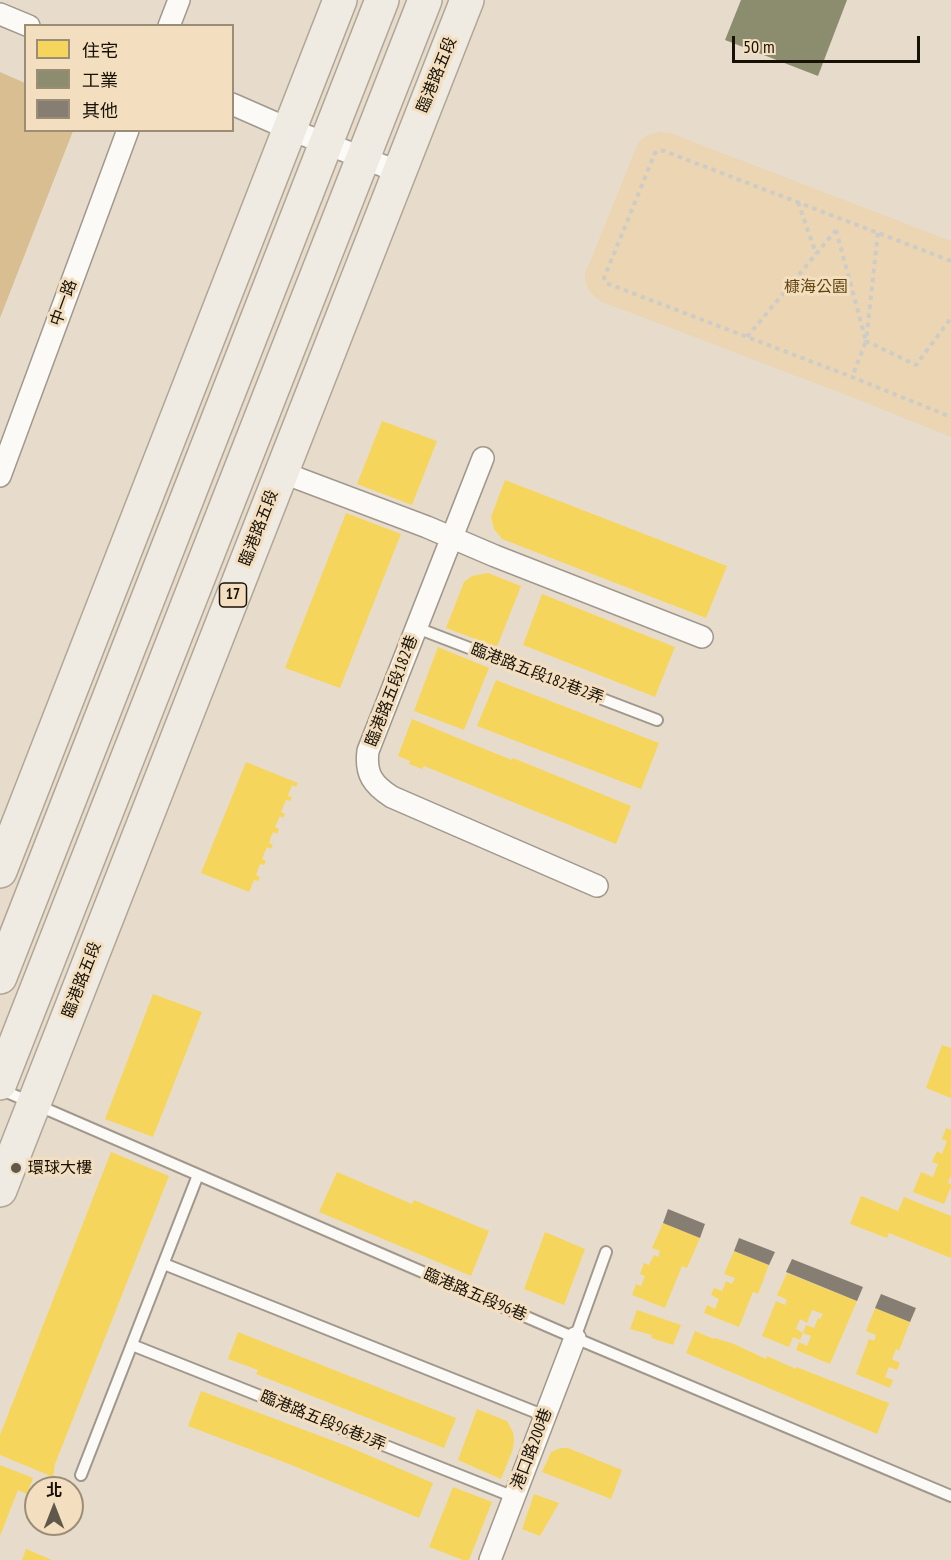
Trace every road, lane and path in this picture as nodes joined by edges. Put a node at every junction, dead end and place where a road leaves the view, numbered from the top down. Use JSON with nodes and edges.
{"nodes":[{"id":1,"x":179,"y":0,"type":"edge"},
{"id":2,"x":340,"y":0,"type":"edge"},
{"id":3,"x":382,"y":0,"type":"edge"},
{"id":4,"x":425,"y":0,"type":"edge"},
{"id":5,"x":467,"y":0,"type":"edge"},
{"id":6,"x":0,"y":14,"type":"edge"},
{"id":7,"x":24,"y":24,"type":"edge"},
{"id":8,"x":170,"y":24,"type":"edge"},
{"id":9,"x":234,"y":105,"type":"edge"},
{"id":10,"x":289,"y":129,"type":"junction"},
{"id":11,"x":127,"y":132,"type":"edge"},
{"id":12,"x":325,"y":143,"type":"junction"},
{"id":13,"x":362,"y":158,"type":"junction"},
{"id":14,"x":399,"y":172,"type":"junction"},
{"id":15,"x":798,"y":202,"type":"junction"},
{"id":16,"x":878,"y":233,"type":"junction"},
{"id":17,"x":816,"y":254,"type":"junction"},
{"id":18,"x":951,"y":261,"type":"edge"},
{"id":19,"x":951,"y":318,"type":"edge"},
{"id":20,"x":747,"y":337,"type":"junction"},
{"id":21,"x":866,"y":341,"type":"junction"},
{"id":22,"x":852,"y":377,"type":"junction"},
{"id":23,"x":951,"y":417,"type":"edge"},
{"id":24,"x":483,"y":458,"type":"dead end"},
{"id":25,"x":281,"y":472,"type":"junction"},
{"id":26,"x":0,"y":476,"type":"edge"},
{"id":27,"x":452,"y":538,"type":"junction"},
{"id":28,"x":417,"y":628,"type":"junction"},
{"id":29,"x":702,"y":637,"type":"dead end"},
{"id":30,"x":657,"y":720,"type":"dead end"},
{"id":31,"x":0,"y":871,"type":"edge"},
{"id":32,"x":597,"y":886,"type":"dead end"},
{"id":33,"x":0,"y":977,"type":"edge"},
{"id":34,"x":0,"y":1083,"type":"edge"},
{"id":35,"x":0,"y":1089,"type":"edge"},
{"id":36,"x":33,"y":1104,"type":"junction"},
{"id":37,"x":198,"y":1175,"type":"junction"},
{"id":38,"x":0,"y":1190,"type":"edge"},
{"id":39,"x":606,"y":1252,"type":"dead end"},
{"id":40,"x":164,"y":1264,"type":"junction"},
{"id":41,"x":575,"y":1338,"type":"junction"},
{"id":42,"x":132,"y":1345,"type":"junction"},
{"id":43,"x":545,"y":1416,"type":"junction"},
{"id":44,"x":81,"y":1475,"type":"dead end"},
{"id":45,"x":951,"y":1496,"type":"edge"},
{"id":46,"x":514,"y":1497,"type":"junction"},
{"id":47,"x":490,"y":1560,"type":"edge"}],
"edges":[{"from":1,"to":8,"type":"street"},
{"from":2,"to":10,"type":"main road"},
{"from":3,"to":12,"type":"main road"},
{"from":4,"to":13,"type":"main road","number":"17"},
{"from":5,"to":14,"type":"main road","name":"臨港路五段","number":"17"},
{"from":6,"to":7,"type":"street"},
{"from":9,"to":10,"type":"street"},
{"from":10,"to":12,"type":"street"},
{"from":10,"to":31,"type":"main road"},
{"from":11,"to":26,"type":"street","name":"中一路"},
{"from":12,"to":13,"type":"street"},
{"from":12,"to":33,"type":"main road"},
{"from":13,"to":14,"type":"street"},
{"from":13,"to":34,"type":"main road","number":"17"},
{"from":14,"to":25,"type":"main road","name":"臨港路五段","number":"17"},
{"from":15,"to":16,"type":"path"},
{"from":15,"to":17,"type":"path"},
{"from":15,"to":20,"type":"path"},
{"from":16,"to":18,"type":"path"},
{"from":16,"to":21,"type":"path"},
{"from":17,"to":20,"type":"path"},
{"from":17,"to":21,"type":"path"},
{"from":19,"to":21,"type":"path"},
{"from":20,"to":22,"type":"path"},
{"from":21,"to":22,"type":"path"},
{"from":22,"to":23,"type":"path"},
{"from":24,"to":27,"type":"street","name":"臨港路五段182巷"},
{"from":25,"to":27,"type":"street"},
{"from":25,"to":36,"type":"main road","name":"臨港路五段","number":"17"},
{"from":27,"to":28,"type":"street","name":"臨港路五段182巷"},
{"from":27,"to":29,"type":"street"},
{"from":28,"to":30,"type":"lane","name":"臨港路五段182巷2弄"},
{"from":28,"to":32,"type":"street","name":"臨港路五段182巷"},
{"from":35,"to":36,"type":"lane","name":"臨港路五段96巷"},
{"from":36,"to":37,"type":"lane","name":"臨港路五段96巷"},
{"from":36,"to":38,"type":"main road","name":"臨港路五段","number":"17"},
{"from":37,"to":40,"type":"lane"},
{"from":37,"to":41,"type":"lane","name":"臨港路五段96巷"},
{"from":39,"to":41,"type":"lane"},
{"from":40,"to":42,"type":"lane"},
{"from":40,"to":43,"type":"lane"},
{"from":41,"to":43,"type":"street","name":"港口路200巷"},
{"from":41,"to":45,"type":"lane","name":"臨港路五段96巷"},
{"from":42,"to":44,"type":"lane"},
{"from":42,"to":46,"type":"lane","name":"臨港路五段96巷2弄"},
{"from":43,"to":46,"type":"street","name":"港口路200巷"},
{"from":46,"to":47,"type":"street","name":"港口路200巷"}]}
